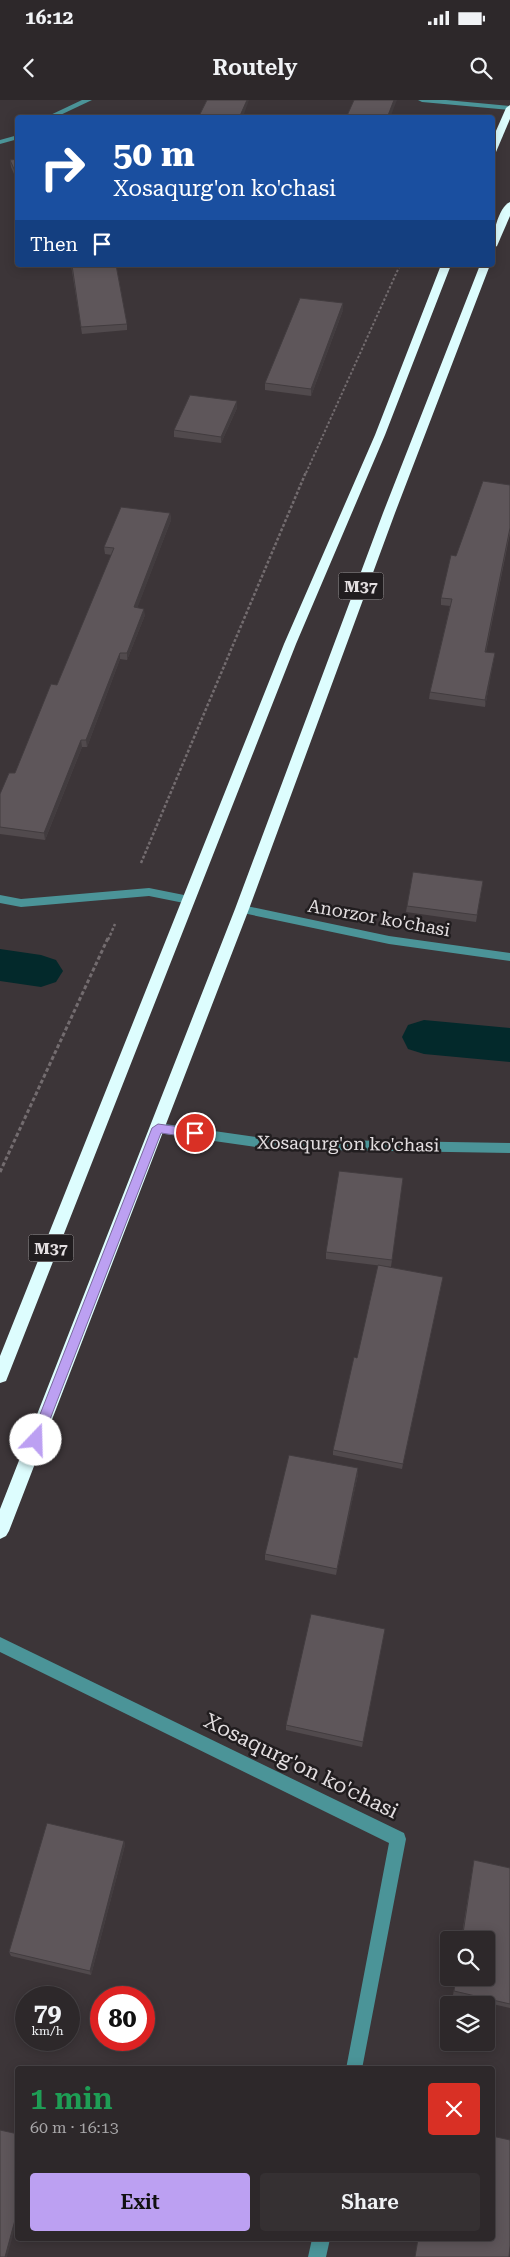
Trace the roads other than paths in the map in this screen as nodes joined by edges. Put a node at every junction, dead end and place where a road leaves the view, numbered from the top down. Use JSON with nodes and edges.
{"nodes":[{"id":1,"x":88,"y":100,"type":"edge"},
{"id":2,"x":422,"y":100,"type":"edge"},
{"id":3,"x":510,"y":108,"type":"edge"},
{"id":4,"x":54,"y":115,"type":"edge"},
{"id":5,"x":15,"y":138,"type":"edge"},
{"id":6,"x":0,"y":142,"type":"edge"},
{"id":7,"x":495,"y":145,"type":"edge"},
{"id":8,"x":510,"y":205,"type":"edge"},
{"id":9,"x":495,"y":239,"type":"edge"},
{"id":10,"x":445,"y":267,"type":"edge"},
{"id":11,"x":484,"y":267,"type":"edge"},
{"id":12,"x":0,"y":899,"type":"edge"},
{"id":13,"x":189,"y":900,"type":"junction"},
{"id":14,"x":242,"y":909,"type":"junction"},
{"id":15,"x":510,"y":957,"type":"edge"},
{"id":16,"x":158,"y":1128,"type":"junction"},
{"id":17,"x":510,"y":1148,"type":"edge"},
{"id":18,"x":0,"y":1376,"type":"edge"},
{"id":19,"x":0,"y":1531,"type":"edge"},
{"id":20,"x":0,"y":1644,"type":"edge"},
{"id":21,"x":355,"y":2066,"type":"edge"},
{"id":22,"x":321,"y":2241,"type":"edge"},
{"id":23,"x":317,"y":2257,"type":"edge"}],
"edges":[{"from":1,"to":4,"type":"street"},
{"from":2,"to":3,"type":"street"},
{"from":3,"to":7,"type":"highway"},
{"from":5,"to":6,"type":"street"},
{"from":8,"to":9,"type":"highway"},
{"from":10,"to":13,"type":"highway","number":"M37"},
{"from":11,"to":14,"type":"highway","number":"M37"},
{"from":12,"to":13,"type":"street"},
{"from":13,"to":18,"type":"highway","number":"M37"},
{"from":14,"to":15,"type":"street","name":"Anorzor ko'chasi"},
{"from":14,"to":16,"type":"highway","number":"M37"},
{"from":16,"to":17,"type":"street","name":"Xosaqurg'on ko'chasi"},
{"from":16,"to":19,"type":"highway","number":"M37"},
{"from":20,"to":21,"type":"street","name":"Xosaqurg'on ko'chasi"},
{"from":22,"to":23,"type":"street"}]}
